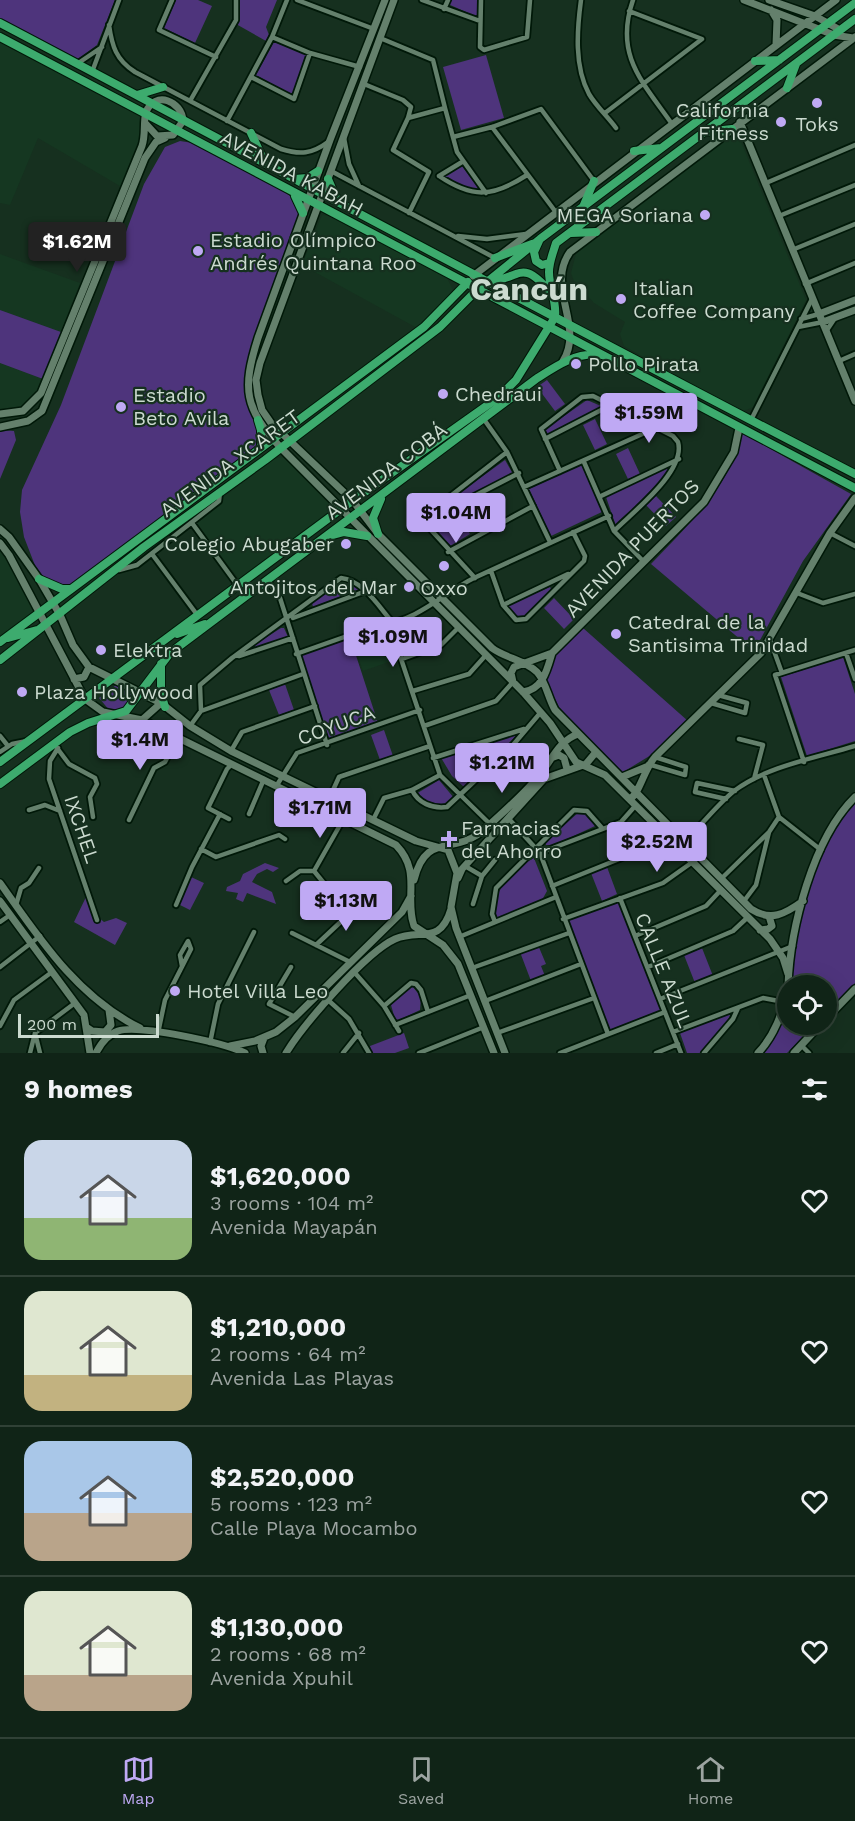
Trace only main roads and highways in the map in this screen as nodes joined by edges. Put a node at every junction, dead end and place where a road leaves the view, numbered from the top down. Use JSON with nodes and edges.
{"nodes":[{"id":1,"x":855,"y":3,"type":"edge"},
{"id":2,"x":855,"y":19,"type":"edge"},
{"id":3,"x":0,"y":23,"type":"edge"},
{"id":4,"x":0,"y":37,"type":"edge"},
{"id":5,"x":780,"y":60,"type":"junction"},
{"id":6,"x":755,"y":61,"type":"road end"},
{"id":7,"x":796,"y":62,"type":"junction"},
{"id":8,"x":787,"y":88,"type":"road end"},
{"id":9,"x":166,"y":89,"type":"road end"},
{"id":10,"x":136,"y":95,"type":"junction"},
{"id":11,"x":732,"y":129,"type":"road end"},
{"id":12,"x":704,"y":132,"type":"junction"},
{"id":13,"x":251,"y":133,"type":"road end"},
{"id":14,"x":662,"y":148,"type":"junction"},
{"id":15,"x":634,"y":151,"type":"road end"},
{"id":16,"x":265,"y":163,"type":"junction"},
{"id":17,"x":318,"y":171,"type":"road end"},
{"id":18,"x":329,"y":175,"type":"road end"},
{"id":19,"x":295,"y":179,"type":"junction"},
{"id":20,"x":594,"y":181,"type":"road end"},
{"id":21,"x":292,"y":192,"type":"junction"},
{"id":22,"x":338,"y":203,"type":"junction"},
{"id":23,"x":582,"y":208,"type":"junction"},
{"id":24,"x":303,"y":213,"type":"road end"},
{"id":25,"x":596,"y":232,"type":"road end"},
{"id":26,"x":569,"y":233,"type":"junction"},
{"id":27,"x":537,"y":242,"type":"junction"},
{"id":28,"x":495,"y":258,"type":"road end"},
{"id":29,"x":549,"y":263,"type":"junction"},
{"id":30,"x":442,"y":270,"type":"junction"},
{"id":31,"x":473,"y":276,"type":"junction"},
{"id":32,"x":486,"y":282,"type":"junction"},
{"id":33,"x":466,"y":284,"type":"junction"},
{"id":34,"x":477,"y":290,"type":"junction"},
{"id":35,"x":554,"y":297,"type":"junction"},
{"id":36,"x":453,"y":298,"type":"junction"},
{"id":37,"x":555,"y":317,"type":"junction"},
{"id":38,"x":424,"y":327,"type":"junction"},
{"id":39,"x":549,"y":327,"type":"junction"},
{"id":40,"x":605,"y":356,"type":"junction"},
{"id":41,"x":400,"y":357,"type":"junction"},
{"id":42,"x":515,"y":394,"type":"junction"},
{"id":43,"x":499,"y":398,"type":"junction"},
{"id":44,"x":258,"y":420,"type":"road end"},
{"id":45,"x":261,"y":447,"type":"junction"},
{"id":46,"x":423,"y":451,"type":"junction"},
{"id":47,"x":409,"y":474,"type":"junction"},
{"id":48,"x":855,"y":474,"type":"edge"},
{"id":49,"x":855,"y":488,"type":"edge"},
{"id":50,"x":385,"y":492,"type":"junction"},
{"id":51,"x":328,"y":535,"type":"junction"},
{"id":52,"x":379,"y":535,"type":"road end"},
{"id":53,"x":140,"y":537,"type":"junction"},
{"id":54,"x":370,"y":539,"type":"road end"},
{"id":55,"x":280,"y":555,"type":"junction"},
{"id":56,"x":122,"y":564,"type":"junction"},
{"id":57,"x":275,"y":575,"type":"junction"},
{"id":58,"x":39,"y":579,"type":"road end"},
{"id":59,"x":69,"y":589,"type":"junction"},
{"id":60,"x":213,"y":621,"type":"junction"},
{"id":61,"x":44,"y":627,"type":"junction"},
{"id":62,"x":170,"y":636,"type":"junction"},
{"id":63,"x":2,"y":640,"type":"edge"},
{"id":64,"x":0,"y":660,"type":"edge"},
{"id":65,"x":161,"y":664,"type":"junction"},
{"id":66,"x":163,"y":705,"type":"road end"},
{"id":67,"x":0,"y":762,"type":"edge"},
{"id":68,"x":4,"y":778,"type":"edge"},
{"id":69,"x":0,"y":784,"type":"edge"}],
"edges":[{"from":1,"to":5,"type":"main road"},
{"from":2,"to":7,"type":"main road"},
{"from":3,"to":10,"type":"main road","name":"AVENIDA KABAH"},
{"from":4,"to":21,"type":"main road","name":"AVENIDA KABAH"},
{"from":5,"to":6,"type":"main road"},
{"from":5,"to":14,"type":"main road"},
{"from":7,"to":8,"type":"main road"},
{"from":7,"to":12,"type":"main road"},
{"from":9,"to":10,"type":"main road"},
{"from":10,"to":16,"type":"main road","name":"AVENIDA KABAH"},
{"from":11,"to":12,"type":"main road"},
{"from":12,"to":26,"type":"main road"},
{"from":13,"to":16,"type":"main road"},
{"from":14,"to":15,"type":"main road"},
{"from":14,"to":23,"type":"main road"},
{"from":16,"to":19,"type":"main road","name":"AVENIDA KABAH"},
{"from":17,"to":19,"type":"main road"},
{"from":18,"to":22,"type":"main road"},
{"from":19,"to":22,"type":"main road","name":"AVENIDA KABAH"},
{"from":20,"to":23,"type":"main road"},
{"from":21,"to":24,"type":"main road"},
{"from":21,"to":30,"type":"main road","name":"AVENIDA KABAH"},
{"from":22,"to":31,"type":"main road","name":"AVENIDA KABAH"},
{"from":23,"to":27,"type":"main road"},
{"from":25,"to":26,"type":"main road"},
{"from":26,"to":29,"type":"main road"},
{"from":27,"to":28,"type":"main road"},
{"from":27,"to":29,"type":"main road"},
{"from":27,"to":32,"type":"main road","name":"AVENIDA XCARET"},
{"from":29,"to":35,"type":"main road"},
{"from":30,"to":33,"type":"main road","name":"AVENIDA KABAH"},
{"from":30,"to":36,"type":"main road"},
{"from":31,"to":32,"type":"main road","name":"AVENIDA KABAH"},
{"from":31,"to":33,"type":"main road","name":"AVENIDA XCARET"},
{"from":32,"to":34,"type":"main road","name":"AVENIDA XCARET"},
{"from":32,"to":35,"type":"main road"},
{"from":32,"to":37,"type":"main road","name":"AVENIDA KABAH"},
{"from":33,"to":34,"type":"main road","name":"AVENIDA KABAH"},
{"from":33,"to":36,"type":"main road","name":"AVENIDA XCARET"},
{"from":34,"to":39,"type":"main road","name":"AVENIDA KABAH"},
{"from":34,"to":41,"type":"main road","name":"AVENIDA XCARET"},
{"from":35,"to":37,"type":"main road"},
{"from":36,"to":38,"type":"main road","name":"AVENIDA XCARET"},
{"from":37,"to":39,"type":"main road","name":"AVENIDA COBÁ"},
{"from":37,"to":48,"type":"main road","name":"AVENIDA KABAH"},
{"from":38,"to":41,"type":"main road"},
{"from":38,"to":45,"type":"main road","name":"AVENIDA XCARET"},
{"from":39,"to":40,"type":"main road","name":"AVENIDA KABAH"},
{"from":39,"to":43,"type":"main road","name":"AVENIDA COBÁ"},
{"from":40,"to":42,"type":"main road","name":"AVENIDA COBÁ"},
{"from":40,"to":49,"type":"main road","name":"AVENIDA KABAH"},
{"from":41,"to":56,"type":"main road","name":"AVENIDA XCARET"},
{"from":42,"to":43,"type":"main road"},
{"from":42,"to":47,"type":"main road","name":"AVENIDA COBÁ"},
{"from":43,"to":46,"type":"main road","name":"AVENIDA COBÁ"},
{"from":44,"to":45,"type":"main road"},
{"from":45,"to":53,"type":"main road","name":"AVENIDA XCARET"},
{"from":46,"to":47,"type":"main road"},
{"from":46,"to":55,"type":"main road","name":"AVENIDA COBÁ"},
{"from":47,"to":50,"type":"main road","name":"AVENIDA COBÁ"},
{"from":50,"to":51,"type":"main road","name":"AVENIDA COBÁ"},
{"from":50,"to":52,"type":"main road"},
{"from":51,"to":54,"type":"main road"},
{"from":51,"to":57,"type":"main road","name":"AVENIDA COBÁ"},
{"from":53,"to":56,"type":"main road"},
{"from":53,"to":59,"type":"main road","name":"AVENIDA XCARET"},
{"from":55,"to":57,"type":"main road"},
{"from":55,"to":62,"type":"main road","name":"AVENIDA COBÁ"},
{"from":56,"to":61,"type":"main road","name":"AVENIDA XCARET"},
{"from":57,"to":60,"type":"main road","name":"AVENIDA COBÁ"},
{"from":58,"to":59,"type":"main road"},
{"from":59,"to":63,"type":"main road","name":"AVENIDA XCARET"},
{"from":60,"to":62,"type":"main road"},
{"from":60,"to":65,"type":"main road","name":"AVENIDA COBÁ"},
{"from":61,"to":63,"type":"main road"},
{"from":61,"to":64,"type":"main road","name":"AVENIDA XCARET"},
{"from":62,"to":67,"type":"main road","name":"AVENIDA COBÁ"},
{"from":65,"to":66,"type":"main road"},
{"from":65,"to":68,"type":"main road","name":"AVENIDA COBÁ"},
{"from":68,"to":69,"type":"main road","name":"AVENIDA COBÁ"}]}
